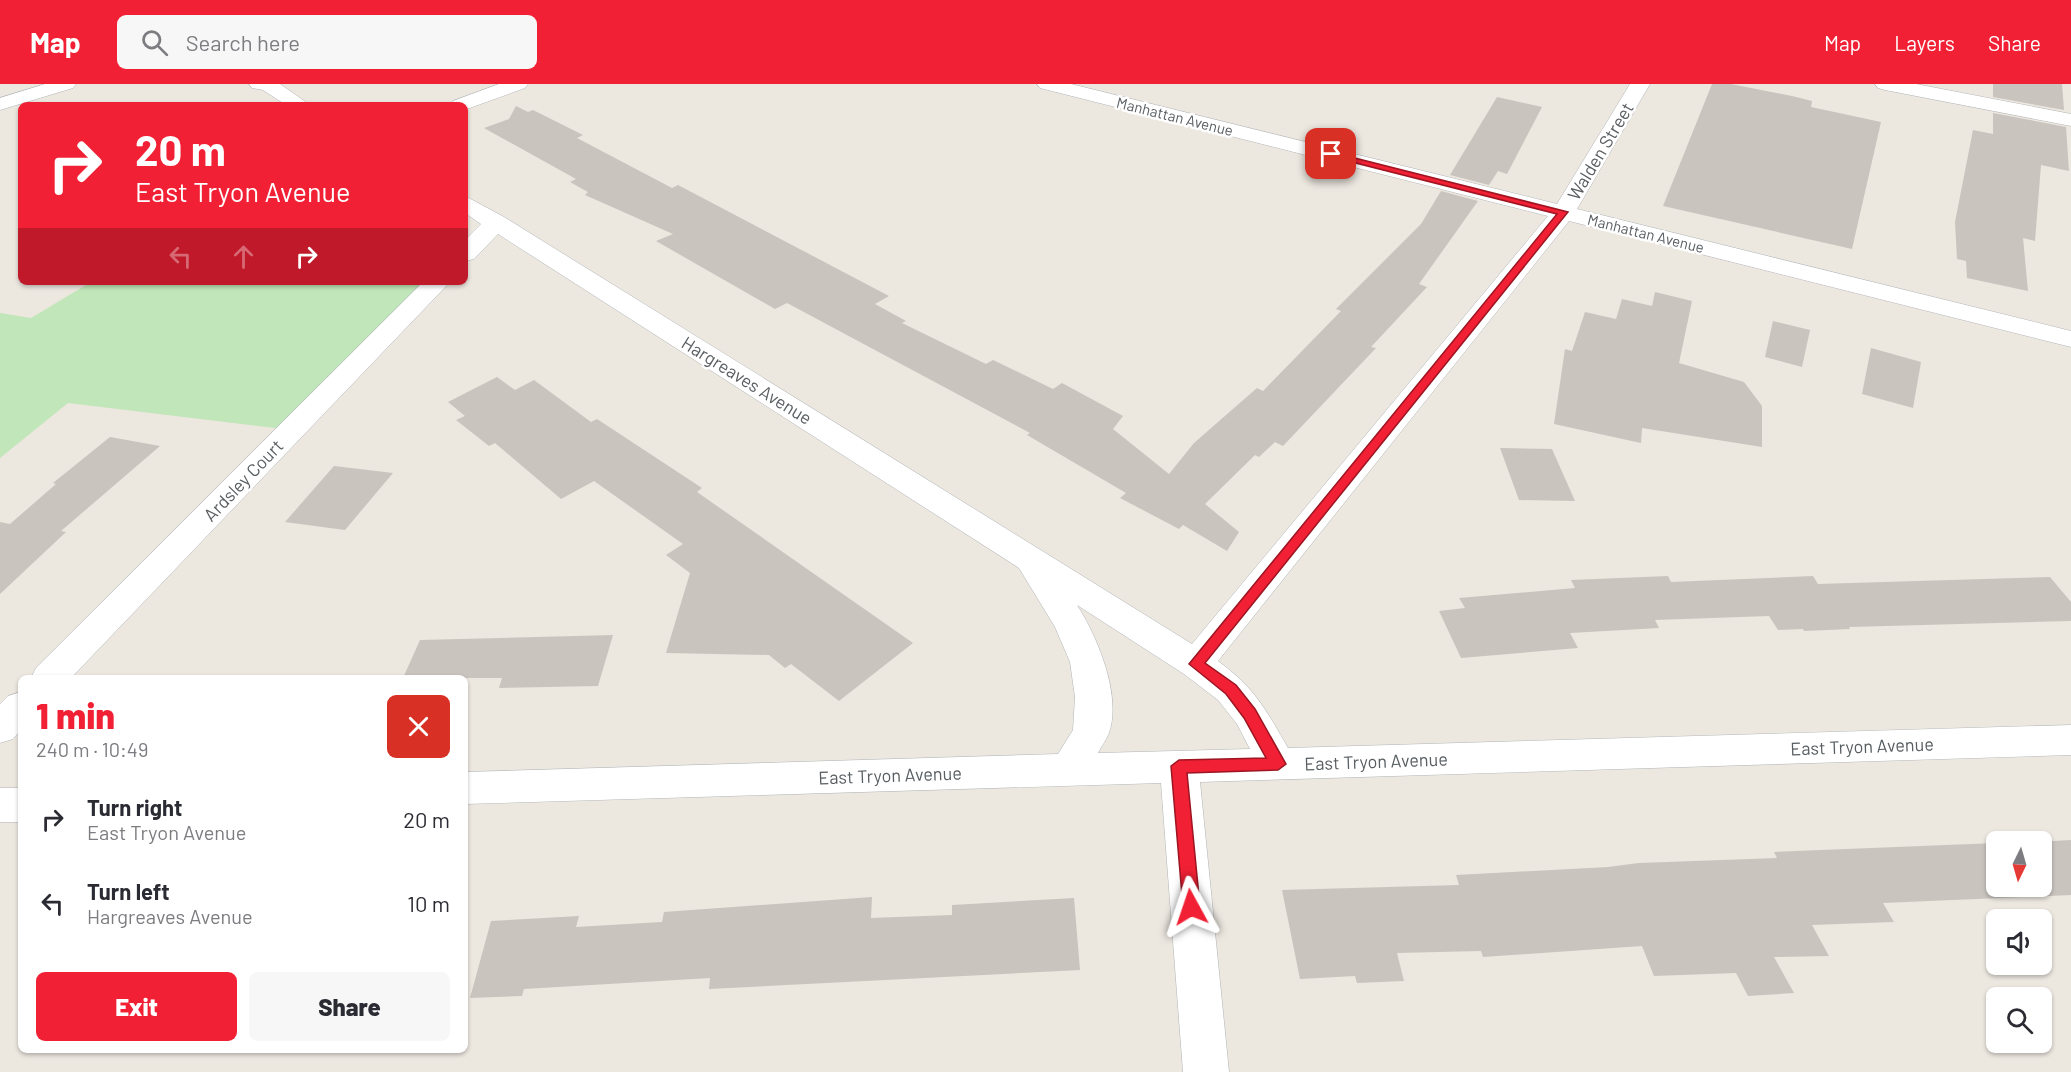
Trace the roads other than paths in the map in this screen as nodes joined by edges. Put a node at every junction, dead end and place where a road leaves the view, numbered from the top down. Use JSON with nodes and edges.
{"nodes":[{"id":1,"x":66,"y":84,"type":"edge"},
{"id":2,"x":265,"y":84,"type":"edge"},
{"id":3,"x":518,"y":84,"type":"edge"},
{"id":4,"x":1047,"y":84,"type":"edge"},
{"id":5,"x":1640,"y":84,"type":"edge"},
{"id":6,"x":1885,"y":84,"type":"edge"},
{"id":7,"x":1079,"y":87,"type":"edge"},
{"id":8,"x":295,"y":102,"type":"edge"},
{"id":9,"x":468,"y":102,"type":"edge"},
{"id":10,"x":0,"y":104,"type":"edge"},
{"id":11,"x":2071,"y":120,"type":"edge"},
{"id":12,"x":468,"y":205,"type":"edge"},
{"id":13,"x":1564,"y":212,"type":"junction"},
{"id":14,"x":496,"y":222,"type":"junction"},
{"id":15,"x":468,"y":251,"type":"edge"},
{"id":16,"x":434,"y":285,"type":"edge"},
{"id":17,"x":2071,"y":339,"type":"edge"},
{"id":18,"x":1029,"y":556,"type":"junction"},
{"id":19,"x":1196,"y":664,"type":"junction"},
{"id":20,"x":52,"y":675,"type":"edge"},
{"id":21,"x":18,"y":709,"type":"edge"},
{"id":22,"x":0,"y":728,"type":"edge"},
{"id":23,"x":2071,"y":740,"type":"edge"},
{"id":24,"x":1278,"y":764,"type":"junction"},
{"id":25,"x":1179,"y":766,"type":"junction"},
{"id":26,"x":1070,"y":770,"type":"junction"},
{"id":27,"x":468,"y":788,"type":"edge"},
{"id":28,"x":18,"y":805,"type":"edge"},
{"id":29,"x":0,"y":806,"type":"edge"},
{"id":30,"x":1206,"y":1072,"type":"edge"}],
"edges":[{"from":1,"to":10,"type":"street"},
{"from":2,"to":8,"type":"street"},
{"from":3,"to":9,"type":"street"},
{"from":4,"to":7,"type":"street","name":"Manhattan Avenue"},
{"from":5,"to":13,"type":"street","name":"Walden Street"},
{"from":6,"to":11,"type":"street"},
{"from":7,"to":13,"type":"street","name":"Manhattan Avenue"},
{"from":12,"to":14,"type":"street","name":"Hargreaves Avenue"},
{"from":13,"to":17,"type":"street","name":"Manhattan Avenue"},
{"from":13,"to":19,"type":"street","name":"Walden Street"},
{"from":14,"to":15,"type":"street"},
{"from":14,"to":18,"type":"street","name":"Hargreaves Avenue"},
{"from":16,"to":20,"type":"street","name":"Ardsley Court"},
{"from":18,"to":19,"type":"street","name":"Hargreaves Avenue"},
{"from":18,"to":26,"type":"street","name":"Hargreaves Avenue"},
{"from":19,"to":24,"type":"street","name":"Hargreaves Avenue"},
{"from":21,"to":22,"type":"street"},
{"from":23,"to":24,"type":"street","name":"East Tryon Avenue"},
{"from":24,"to":25,"type":"street","name":"East Tryon Avenue"},
{"from":25,"to":26,"type":"street","name":"East Tryon Avenue"},
{"from":25,"to":30,"type":"street"},
{"from":26,"to":27,"type":"street","name":"East Tryon Avenue"},
{"from":28,"to":29,"type":"street"}]}
